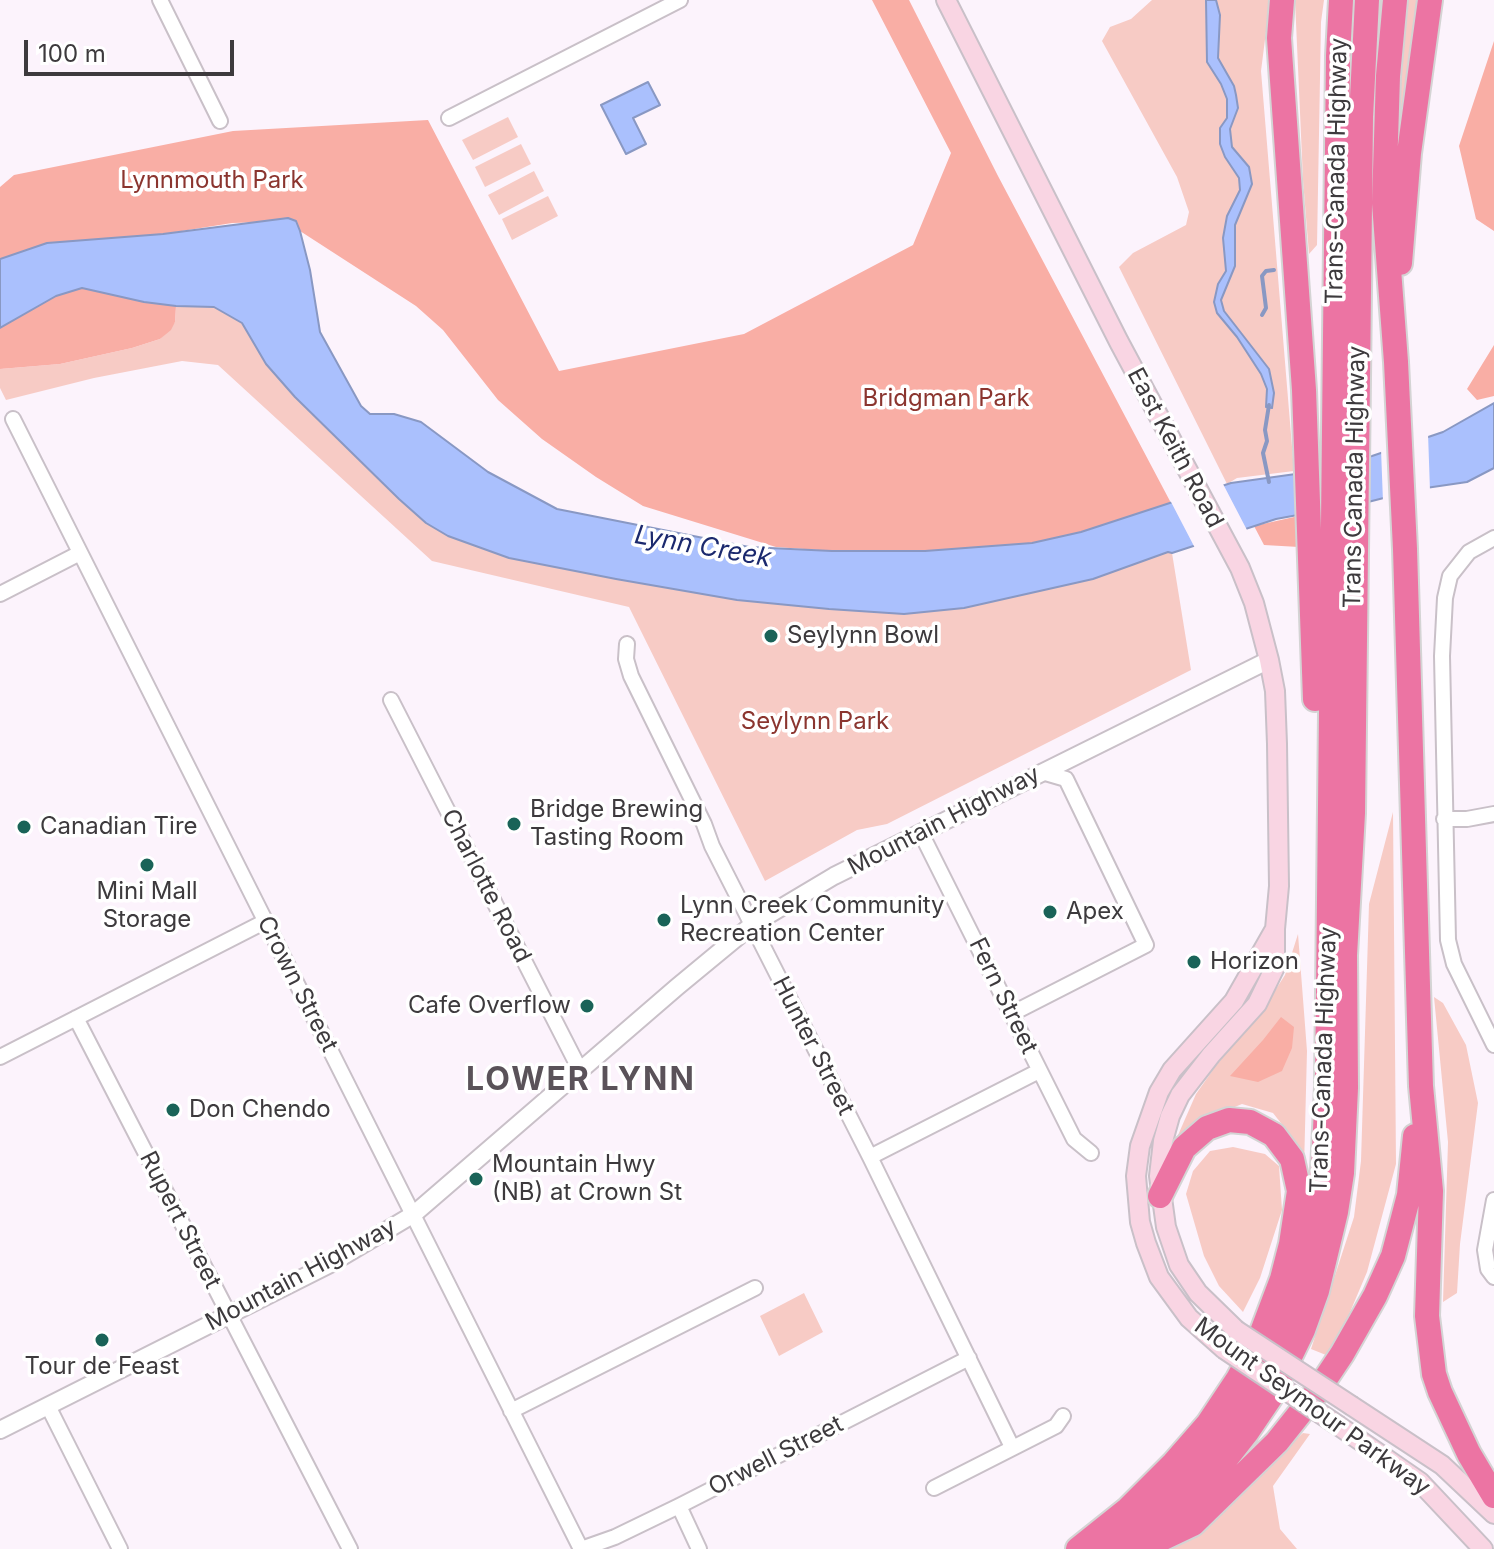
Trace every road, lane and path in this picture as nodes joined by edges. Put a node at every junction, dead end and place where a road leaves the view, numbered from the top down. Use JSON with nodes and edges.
{"nodes":[{"id":1,"x":160,"y":0,"type":"edge"},
{"id":2,"x":680,"y":0,"type":"edge"},
{"id":3,"x":946,"y":0,"type":"edge"},
{"id":4,"x":1282,"y":0,"type":"edge"},
{"id":5,"x":1341,"y":0,"type":"edge"},
{"id":6,"x":1367,"y":0,"type":"edge"},
{"id":7,"x":1395,"y":0,"type":"edge"},
{"id":8,"x":1430,"y":0,"type":"edge"},
{"id":9,"x":449,"y":118,"type":"dead end"},
{"id":10,"x":220,"y":121,"type":"dead end"},
{"id":11,"x":1394,"y":337,"type":"junction"},
{"id":12,"x":1346,"y":390,"type":"junction"},
{"id":13,"x":13,"y":419,"type":"dead end"},
{"id":14,"x":1494,"y":538,"type":"edge"},
{"id":15,"x":1344,"y":547,"type":"junction"},
{"id":16,"x":80,"y":553,"type":"junction"},
{"id":17,"x":0,"y":594,"type":"edge"},
{"id":18,"x":627,"y":644,"type":"dead end"},
{"id":19,"x":1269,"y":660,"type":"junction"},
{"id":20,"x":391,"y":700,"type":"dead end"},
{"id":21,"x":1074,"y":756,"type":"junction"},
{"id":22,"x":1042,"y":772,"type":"junction"},
{"id":23,"x":1066,"y":779,"type":"junction"},
{"id":24,"x":1494,"y":814,"type":"edge"},
{"id":25,"x":1444,"y":819,"type":"junction"},
{"id":26,"x":921,"y":833,"type":"junction"},
{"id":27,"x":1329,"y":917,"type":"junction"},
{"id":28,"x":266,"y":921,"type":"junction"},
{"id":29,"x":752,"y":925,"type":"junction"},
{"id":30,"x":1275,"y":929,"type":"junction"},
{"id":31,"x":1345,"y":955,"type":"joint"},
{"id":32,"x":1011,"y":1014,"type":"junction"},
{"id":33,"x":76,"y":1018,"type":"junction"},
{"id":34,"x":1494,"y":1045,"type":"edge"},
{"id":35,"x":0,"y":1057,"type":"edge"},
{"id":36,"x":1039,"y":1071,"type":"junction"},
{"id":37,"x":581,"y":1072,"type":"junction"},
{"id":38,"x":1421,"y":1086,"type":"junction"},
{"id":39,"x":1091,"y":1153,"type":"dead end"},
{"id":40,"x":870,"y":1157,"type":"junction"},
{"id":41,"x":1160,"y":1196,"type":"junction"},
{"id":42,"x":1494,"y":1200,"type":"edge"},
{"id":43,"x":414,"y":1214,"type":"junction"},
{"id":44,"x":1494,"y":1277,"type":"edge"},
{"id":45,"x":755,"y":1288,"type":"dead end"},
{"id":46,"x":228,"y":1315,"type":"junction"},
{"id":47,"x":969,"y":1358,"type":"junction"},
{"id":48,"x":48,"y":1406,"type":"junction"},
{"id":49,"x":511,"y":1411,"type":"junction"},
{"id":50,"x":1063,"y":1416,"type":"dead end"},
{"id":51,"x":0,"y":1430,"type":"edge"},
{"id":52,"x":1012,"y":1447,"type":"junction"},
{"id":53,"x":934,"y":1488,"type":"dead end"},
{"id":54,"x":1494,"y":1496,"type":"edge"},
{"id":55,"x":679,"y":1506,"type":"junction"},
{"id":56,"x":1494,"y":1514,"type":"edge"},
{"id":57,"x":120,"y":1549,"type":"edge"},
{"id":58,"x":350,"y":1549,"type":"edge"},
{"id":59,"x":581,"y":1549,"type":"edge"},
{"id":60,"x":699,"y":1549,"type":"edge"},
{"id":61,"x":1078,"y":1549,"type":"edge"},
{"id":62,"x":1105,"y":1549,"type":"edge"},
{"id":63,"x":1137,"y":1549,"type":"edge"},
{"id":64,"x":1483,"y":1549,"type":"edge"}],
"edges":[{"from":1,"to":10,"type":"street"},
{"from":2,"to":9,"type":"street"},
{"from":3,"to":19,"type":"main road","name":"East Keith Road"},
{"from":4,"to":27,"type":"highway"},
{"from":5,"to":12,"type":"highway","name":"Trans-Canada Highway"},
{"from":6,"to":12,"type":"highway","name":"Trans Canada Highway"},
{"from":7,"to":11,"type":"highway"},
{"from":8,"to":11,"type":"highway"},
{"from":11,"to":38,"type":"highway"},
{"from":12,"to":15,"type":"highway","name":"Trans Canada Highway"},
{"from":13,"to":16,"type":"street","name":"Crown Street"},
{"from":14,"to":25,"type":"street"},
{"from":15,"to":27,"type":"highway","name":"Trans-Canada Highway"},
{"from":15,"to":31,"type":"highway","name":"Trans Canada Highway"},
{"from":16,"to":17,"type":"street"},
{"from":16,"to":28,"type":"street","name":"Crown Street"},
{"from":18,"to":29,"type":"street","name":"Hunter Street"},
{"from":19,"to":21,"type":"street","name":"Mountain Highway"},
{"from":19,"to":30,"type":"main road","name":"East Keith Road"},
{"from":20,"to":37,"type":"street","name":"Charlotte Road"},
{"from":21,"to":22,"type":"street","name":"Mountain Highway"},
{"from":21,"to":23,"type":"street"},
{"from":22,"to":23,"type":"street"},
{"from":22,"to":26,"type":"street","name":"Mountain Highway"},
{"from":23,"to":32,"type":"street"},
{"from":24,"to":25,"type":"street"},
{"from":25,"to":34,"type":"street"},
{"from":26,"to":29,"type":"street","name":"Mountain Highway"},
{"from":26,"to":32,"type":"street","name":"Fern Street"},
{"from":27,"to":62,"type":"highway","name":"Trans-Canada Highway"},
{"from":28,"to":33,"type":"street"},
{"from":28,"to":43,"type":"street","name":"Crown Street"},
{"from":29,"to":37,"type":"street","name":"Mountain Highway"},
{"from":29,"to":40,"type":"street","name":"Hunter Street"},
{"from":30,"to":41,"type":"main road","name":"Mount Seymour Parkway"},
{"from":30,"to":64,"type":"main road","name":"Mount Seymour Parkway","bridge":true},
{"from":31,"to":63,"type":"highway","name":"Trans-Canada Highway"},
{"from":32,"to":36,"type":"street","name":"Fern Street"},
{"from":33,"to":35,"type":"street"},
{"from":33,"to":46,"type":"street","name":"Rupert Street"},
{"from":36,"to":39,"type":"street","name":"Fern Street"},
{"from":36,"to":40,"type":"street"},
{"from":37,"to":43,"type":"street","name":"Mountain Highway"},
{"from":38,"to":54,"type":"highway"},
{"from":38,"to":63,"type":"highway"},
{"from":40,"to":47,"type":"street","name":"Hunter Street"},
{"from":41,"to":56,"type":"main road","name":"Mount Seymour Parkway","bridge":true},
{"from":41,"to":61,"type":"highway"},
{"from":42,"to":44,"type":"street"},
{"from":43,"to":46,"type":"street","name":"Mountain Highway"},
{"from":43,"to":49,"type":"street","name":"Crown Street"},
{"from":45,"to":49,"type":"street"},
{"from":46,"to":48,"type":"street","name":"Mountain Highway"},
{"from":46,"to":58,"type":"street","name":"Rupert Street"},
{"from":47,"to":52,"type":"street","name":"Hunter Street"},
{"from":47,"to":55,"type":"street","name":"Orwell Street"},
{"from":48,"to":51,"type":"street","name":"Mountain Highway"},
{"from":48,"to":57,"type":"street"},
{"from":49,"to":59,"type":"street","name":"Crown Street"},
{"from":50,"to":52,"type":"street"},
{"from":52,"to":53,"type":"street"},
{"from":55,"to":59,"type":"street","name":"Orwell Street"},
{"from":55,"to":60,"type":"street"}]}
